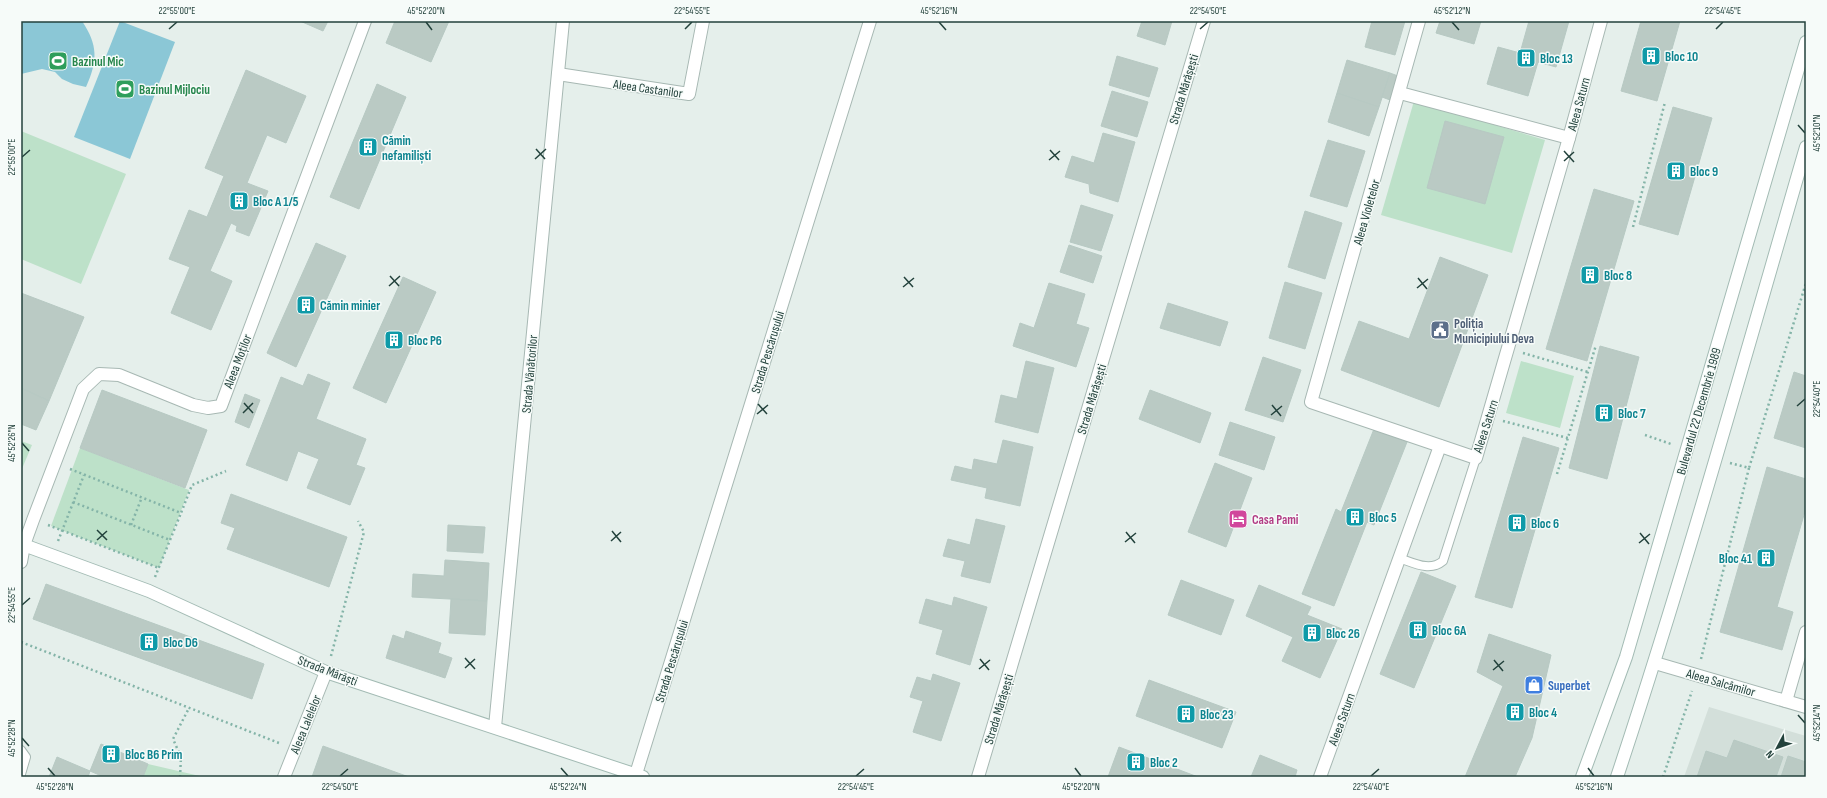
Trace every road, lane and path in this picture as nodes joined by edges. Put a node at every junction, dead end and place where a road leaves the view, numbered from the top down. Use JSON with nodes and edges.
{"nodes":[{"id":1,"x":366,"y":21,"type":"edge"},
{"id":2,"x":563,"y":21,"type":"edge"},
{"id":3,"x":703,"y":21,"type":"edge"},
{"id":4,"x":870,"y":21,"type":"edge"},
{"id":5,"x":1204,"y":21,"type":"edge"},
{"id":6,"x":1420,"y":21,"type":"edge"},
{"id":7,"x":1601,"y":21,"type":"edge"},
{"id":8,"x":1806,"y":42,"type":"edge"},
{"id":9,"x":558,"y":74,"type":"junction"},
{"id":10,"x":1400,"y":93,"type":"junction"},
{"id":11,"x":1665,"y":102,"type":"dead end"},
{"id":12,"x":1569,"y":138,"type":"junction"},
{"id":13,"x":1806,"y":147,"type":"edge"},
{"id":14,"x":1633,"y":227,"type":"dead end"},
{"id":15,"x":1806,"y":283,"type":"edge"},
{"id":16,"x":1596,"y":345,"type":"dead end"},
{"id":17,"x":1508,"y":348,"type":"junction"},
{"id":18,"x":1588,"y":372,"type":"junction"},
{"id":19,"x":1488,"y":417,"type":"junction"},
{"id":20,"x":1645,"y":435,"type":"dead end"},
{"id":21,"x":1568,"y":438,"type":"junction"},
{"id":22,"x":1440,"y":446,"type":"junction"},
{"id":23,"x":1687,"y":449,"type":"junction"},
{"id":24,"x":1476,"y":458,"type":"junction"},
{"id":25,"x":55,"y":462,"type":"junction"},
{"id":26,"x":1734,"y":464,"type":"dead end"},
{"id":27,"x":1749,"y":468,"type":"junction"},
{"id":28,"x":226,"y":471,"type":"dead end"},
{"id":29,"x":1557,"y":474,"type":"dead end"},
{"id":30,"x":84,"y":475,"type":"junction"},
{"id":31,"x":142,"y":497,"type":"junction"},
{"id":32,"x":73,"y":502,"type":"junction"},
{"id":33,"x":181,"y":512,"type":"junction"},
{"id":34,"x":32,"y":520,"type":"junction"},
{"id":35,"x":358,"y":521,"type":"dead end"},
{"id":36,"x":131,"y":525,"type":"junction"},
{"id":37,"x":62,"y":531,"type":"junction"},
{"id":38,"x":170,"y":540,"type":"junction"},
{"id":39,"x":22,"y":545,"type":"edge"},
{"id":40,"x":53,"y":555,"type":"junction"},
{"id":41,"x":1399,"y":558,"type":"junction"},
{"id":42,"x":21,"y":562,"type":"edge"},
{"id":43,"x":159,"y":568,"type":"junction"},
{"id":44,"x":149,"y":591,"type":"junction"},
{"id":45,"x":1806,"y":632,"type":"edge"},
{"id":46,"x":21,"y":642,"type":"edge"},
{"id":47,"x":1655,"y":663,"type":"junction"},
{"id":48,"x":326,"y":672,"type":"junction"},
{"id":49,"x":1697,"y":675,"type":"junction"},
{"id":50,"x":1786,"y":701,"type":"junction"},
{"id":51,"x":1806,"y":707,"type":"edge"},
{"id":52,"x":189,"y":708,"type":"junction"},
{"id":53,"x":495,"y":727,"type":"junction"},
{"id":54,"x":294,"y":749,"type":"junction"},
{"id":55,"x":21,"y":750,"type":"edge"},
{"id":56,"x":21,"y":774,"type":"edge"},
{"id":57,"x":639,"y":776,"type":"edge"},
{"id":58,"x":180,"y":777,"type":"edge"},
{"id":59,"x":284,"y":777,"type":"edge"},
{"id":60,"x":978,"y":777,"type":"edge"},
{"id":61,"x":1320,"y":777,"type":"edge"},
{"id":62,"x":1582,"y":777,"type":"edge"},
{"id":63,"x":1617,"y":777,"type":"edge"},
{"id":64,"x":1663,"y":777,"type":"edge"}],
"edges":[{"from":1,"to":25,"type":"street","name":"Aleea Moților"},
{"from":2,"to":9,"type":"street","name":"Strada Vânătorilor"},
{"from":3,"to":9,"type":"street","name":"Aleea Castanilor"},
{"from":4,"to":57,"type":"street","name":"Strada Pescărușului"},
{"from":5,"to":60,"type":"street","name":"Strada Mărășești"},
{"from":6,"to":10,"type":"street","name":"Aleea Violetelor"},
{"from":7,"to":12,"type":"street","name":"Aleea Saturn"},
{"from":8,"to":23,"type":"street","name":"Bulevardul 22 Decembrie 1989"},
{"from":9,"to":53,"type":"street","name":"Strada Vânătorilor"},
{"from":10,"to":12,"type":"street"},
{"from":10,"to":22,"type":"street","name":"Aleea Violetelor"},
{"from":11,"to":14,"type":"path"},
{"from":12,"to":17,"type":"street","name":"Aleea Saturn"},
{"from":13,"to":47,"type":"street"},
{"from":15,"to":27,"type":"path"},
{"from":16,"to":18,"type":"path"},
{"from":17,"to":18,"type":"path"},
{"from":17,"to":19,"type":"street","name":"Aleea Saturn"},
{"from":18,"to":21,"type":"path"},
{"from":19,"to":21,"type":"path"},
{"from":19,"to":24,"type":"street","name":"Aleea Saturn"},
{"from":20,"to":23,"type":"path"},
{"from":21,"to":29,"type":"path"},
{"from":22,"to":24,"type":"street","name":"Aleea Saturn"},
{"from":22,"to":41,"type":"street","name":"Aleea Saturn"},
{"from":23,"to":62,"type":"street","name":"Bulevardul 22 Decembrie 1989"},
{"from":24,"to":41,"type":"lane"},
{"from":25,"to":30,"type":"path"},
{"from":25,"to":34,"type":"street","name":"Aleea Moților"},
{"from":26,"to":27,"type":"path"},
{"from":27,"to":49,"type":"path"},
{"from":28,"to":33,"type":"path"},
{"from":30,"to":31,"type":"path"},
{"from":30,"to":32,"type":"path"},
{"from":31,"to":33,"type":"path"},
{"from":31,"to":36,"type":"path"},
{"from":32,"to":36,"type":"path"},
{"from":32,"to":37,"type":"path"},
{"from":33,"to":38,"type":"path"},
{"from":34,"to":37,"type":"path"},
{"from":34,"to":39,"type":"street","name":"Aleea Moților"},
{"from":35,"to":48,"type":"path"},
{"from":36,"to":38,"type":"path"},
{"from":37,"to":40,"type":"path"},
{"from":37,"to":43,"type":"path"},
{"from":38,"to":43,"type":"path"},
{"from":39,"to":40,"type":"street","name":"Strada Mărăști"},
{"from":39,"to":42,"type":"street","name":"Aleea Moților"},
{"from":40,"to":44,"type":"street","name":"Strada Mărăști"},
{"from":41,"to":61,"type":"street","name":"Aleea Saturn"},
{"from":43,"to":44,"type":"path"},
{"from":44,"to":48,"type":"street","name":"Strada Mărăști"},
{"from":45,"to":50,"type":"street"},
{"from":46,"to":52,"type":"path"},
{"from":47,"to":49,"type":"street","name":"Aleea Salcâmilor"},
{"from":47,"to":63,"type":"street"},
{"from":48,"to":53,"type":"street","name":"Strada Mărăști"},
{"from":48,"to":54,"type":"street","name":"Aleea Lalelelor"},
{"from":49,"to":50,"type":"street","name":"Aleea Salcâmilor"},
{"from":49,"to":64,"type":"path"},
{"from":50,"to":51,"type":"street","name":"Aleea Salcâmilor"},
{"from":52,"to":54,"type":"path"},
{"from":52,"to":58,"type":"path"},
{"from":53,"to":57,"type":"street","name":"Strada Mărăști"},
{"from":54,"to":59,"type":"street","name":"Aleea Lalelelor"},
{"from":55,"to":56,"type":"lane"}]}
